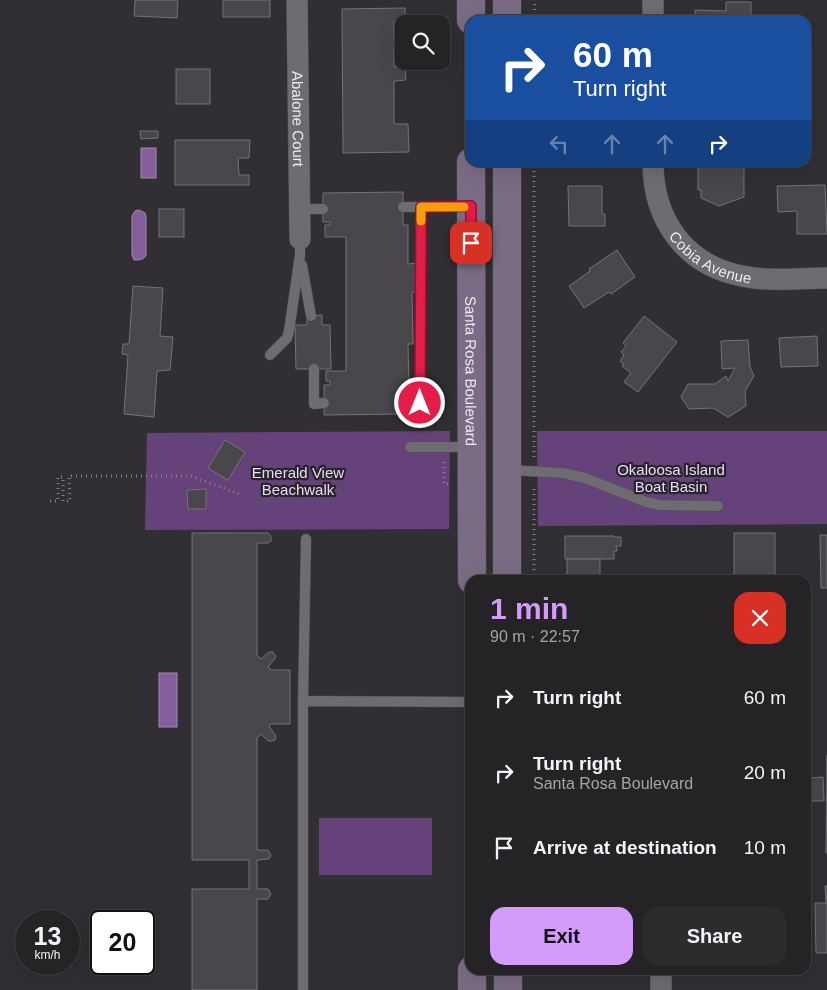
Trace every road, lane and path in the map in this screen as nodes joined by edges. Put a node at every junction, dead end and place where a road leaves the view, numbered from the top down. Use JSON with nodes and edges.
{"nodes":[{"id":1,"x":297,"y":0,"type":"edge"},
{"id":2,"x":471,"y":0,"type":"edge"},
{"id":3,"x":507,"y":0,"type":"edge"},
{"id":4,"x":534,"y":0,"type":"edge"},
{"id":5,"x":653,"y":0,"type":"edge"},
{"id":6,"x":471,"y":15,"type":"edge"},
{"id":7,"x":507,"y":15,"type":"edge"},
{"id":8,"x":534,"y":15,"type":"edge"},
{"id":9,"x":653,"y":15,"type":"edge"},
{"id":10,"x":471,"y":167,"type":"edge"},
{"id":11,"x":507,"y":167,"type":"edge"},
{"id":12,"x":534,"y":167,"type":"edge"},
{"id":13,"x":654,"y":167,"type":"edge"},
{"id":14,"x":471,"y":206,"type":"junction"},
{"id":15,"x":403,"y":207,"type":"dead end"},
{"id":16,"x":421,"y":207,"type":"junction"},
{"id":17,"x":300,"y":209,"type":"junction"},
{"id":18,"x":323,"y":209,"type":"dead end"},
{"id":19,"x":300,"y":247,"type":"junction"},
{"id":20,"x":827,"y":278,"type":"edge"},
{"id":21,"x":311,"y":316,"type":"dead end"},
{"id":22,"x":270,"y":355,"type":"dead end"},
{"id":23,"x":314,"y":369,"type":"dead end"},
{"id":24,"x":324,"y":403,"type":"dead end"},
{"id":25,"x":404,"y":404,"type":"dead end"},
{"id":26,"x":410,"y":447,"type":"dead end"},
{"id":27,"x":471,"y":447,"type":"junction"},
{"id":28,"x":507,"y":470,"type":"junction"},
{"id":29,"x":534,"y":471,"type":"junction"},
{"id":30,"x":242,"y":495,"type":"dead end"},
{"id":31,"x":50,"y":501,"type":"dead end"},
{"id":32,"x":718,"y":506,"type":"dead end"},
{"id":33,"x":306,"y":539,"type":"dead end"},
{"id":34,"x":472,"y":575,"type":"edge"},
{"id":35,"x":507,"y":575,"type":"edge"},
{"id":36,"x":534,"y":575,"type":"edge"},
{"id":37,"x":303,"y":702,"type":"junction"},
{"id":38,"x":465,"y":702,"type":"edge"},
{"id":39,"x":472,"y":975,"type":"edge"},
{"id":40,"x":508,"y":975,"type":"edge"},
{"id":41,"x":660,"y":975,"type":"edge"},
{"id":42,"x":303,"y":990,"type":"edge"},
{"id":43,"x":472,"y":990,"type":"edge"},
{"id":44,"x":508,"y":990,"type":"edge"},
{"id":45,"x":660,"y":990,"type":"edge"}],
"edges":[{"from":1,"to":17,"type":"street","name":"Abalone Court"},
{"from":2,"to":6,"type":"street"},
{"from":3,"to":7,"type":"street"},
{"from":4,"to":8,"type":"path"},
{"from":5,"to":9,"type":"street"},
{"from":10,"to":14,"type":"street","name":"Santa Rosa Boulevard"},
{"from":11,"to":28,"type":"street"},
{"from":12,"to":29,"type":"path"},
{"from":13,"to":20,"type":"street","name":"Cobia Avenue"},
{"from":14,"to":16,"type":"lane"},
{"from":14,"to":27,"type":"street","name":"Santa Rosa Boulevard"},
{"from":15,"to":16,"type":"lane"},
{"from":16,"to":25,"type":"lane"},
{"from":17,"to":18,"type":"lane"},
{"from":17,"to":19,"type":"street","name":"Abalone Court"},
{"from":19,"to":21,"type":"lane"},
{"from":19,"to":22,"type":"lane"},
{"from":23,"to":24,"type":"lane"},
{"from":26,"to":27,"type":"lane"},
{"from":27,"to":34,"type":"street","name":"Santa Rosa Boulevard"},
{"from":28,"to":29,"type":"lane"},
{"from":28,"to":35,"type":"street"},
{"from":29,"to":32,"type":"lane"},
{"from":29,"to":36,"type":"path"},
{"from":30,"to":31,"type":"path"},
{"from":33,"to":37,"type":"lane"},
{"from":37,"to":38,"type":"lane"},
{"from":37,"to":42,"type":"lane"},
{"from":39,"to":43,"type":"street"},
{"from":40,"to":44,"type":"street"},
{"from":41,"to":45,"type":"street"}]}
